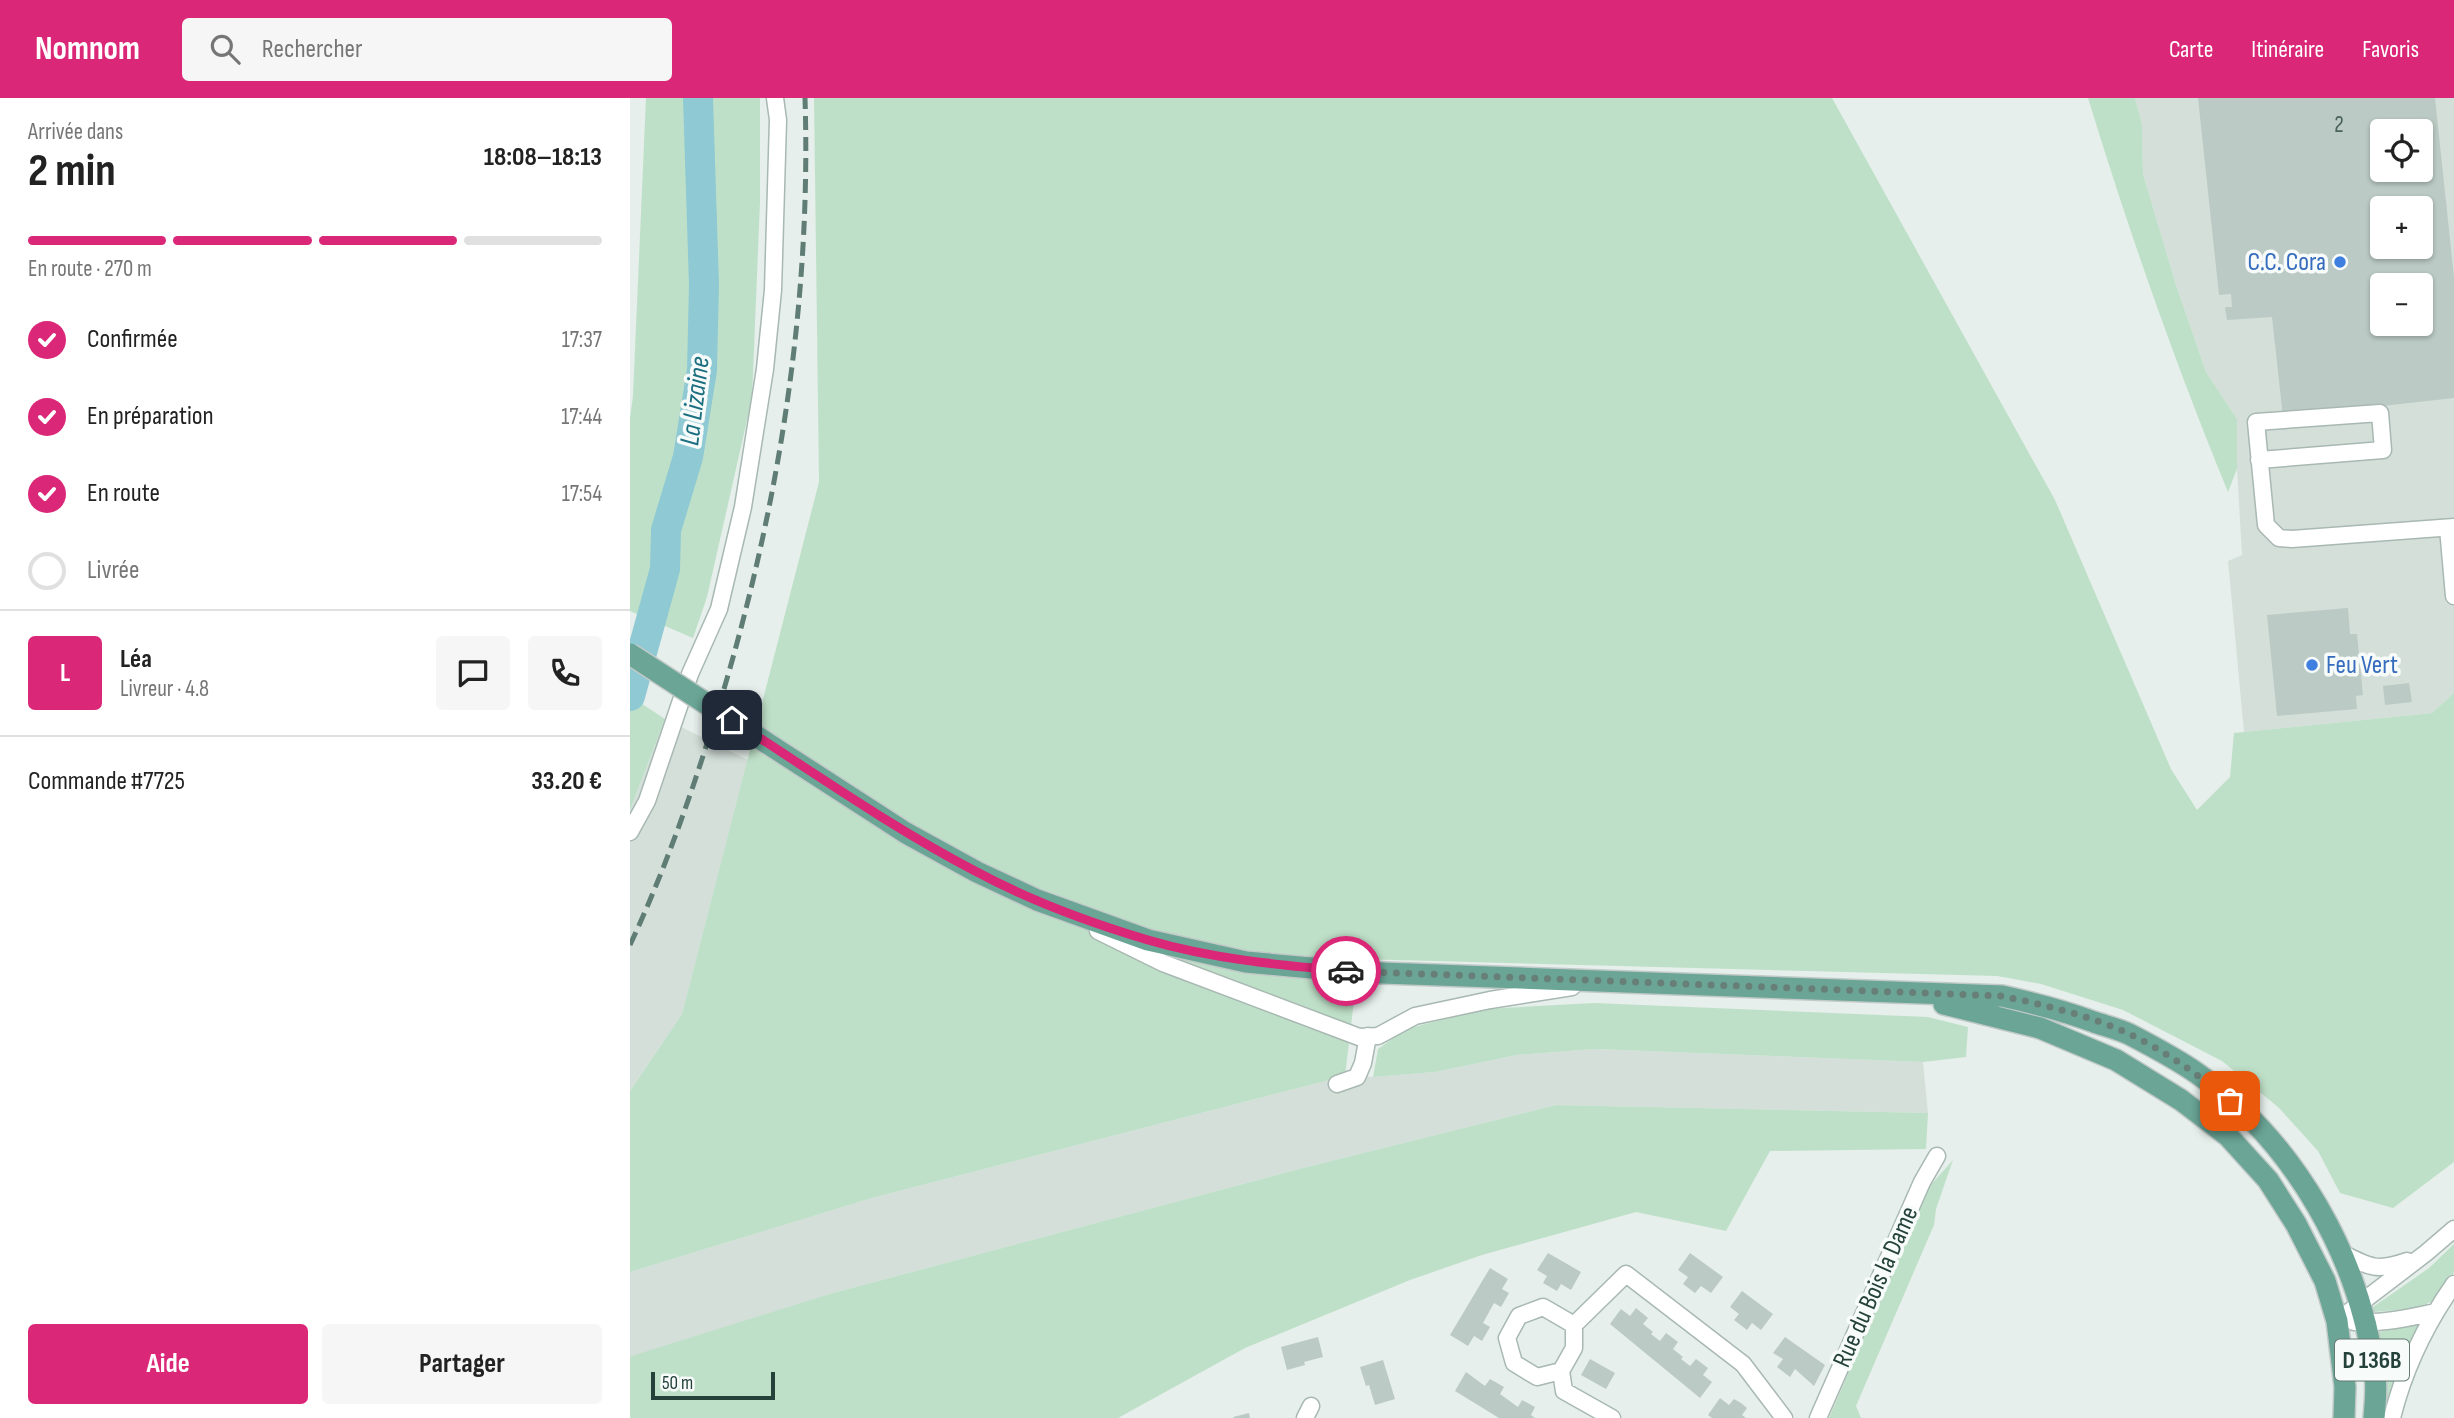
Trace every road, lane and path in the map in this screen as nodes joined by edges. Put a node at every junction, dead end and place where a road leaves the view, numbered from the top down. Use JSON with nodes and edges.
{"nodes":[{"id":1,"x":775,"y":98,"type":"edge"},
{"id":2,"x":2259,"y":460,"type":"junction"},
{"id":3,"x":2451,"y":527,"type":"edge"},
{"id":4,"x":2454,"y":596,"type":"edge"},
{"id":5,"x":630,"y":654,"type":"edge"},
{"id":6,"x":630,"y":832,"type":"edge"},
{"id":7,"x":1037,"y":900,"type":"junction"},
{"id":8,"x":1600,"y":982,"type":"junction"},
{"id":9,"x":1858,"y":991,"type":"junction"},
{"id":10,"x":1368,"y":1036,"type":"junction"},
{"id":11,"x":1337,"y":1084,"type":"dead end"},
{"id":12,"x":1937,"y":1156,"type":"dead end"},
{"id":13,"x":2454,"y":1228,"type":"edge"},
{"id":14,"x":2342,"y":1253,"type":"junction"},
{"id":15,"x":2426,"y":1254,"type":"junction"},
{"id":16,"x":2454,"y":1284,"type":"edge"},
{"id":17,"x":2435,"y":1311,"type":"junction"},
{"id":18,"x":2363,"y":1313,"type":"junction"},
{"id":19,"x":2337,"y":1321,"type":"junction"},
{"id":20,"x":1574,"y":1325,"type":"junction"},
{"id":21,"x":1560,"y":1371,"type":"junction"},
{"id":22,"x":1612,"y":1418,"type":"edge"},
{"id":23,"x":1784,"y":1418,"type":"edge"},
{"id":24,"x":1818,"y":1418,"type":"edge"},
{"id":25,"x":2344,"y":1418,"type":"edge"},
{"id":26,"x":2374,"y":1418,"type":"edge"},
{"id":27,"x":2392,"y":1418,"type":"edge"}],
"edges":[{"from":1,"to":6,"type":"street"},
{"from":2,"to":2,"type":"street"},
{"from":2,"to":3,"type":"street"},
{"from":3,"to":4,"type":"street"},
{"from":5,"to":7,"type":"main road","bridge":true},
{"from":7,"to":8,"type":"main road"},
{"from":7,"to":10,"type":"street"},
{"from":8,"to":9,"type":"main road"},
{"from":8,"to":10,"type":"street"},
{"from":9,"to":14,"type":"main road"},
{"from":9,"to":19,"type":"main road"},
{"from":10,"to":11,"type":"street"},
{"from":12,"to":24,"type":"street","name":"Rue du Bois la Dame"},
{"from":13,"to":15,"type":"street","number":"D 136B"},
{"from":14,"to":15,"type":"street","number":"D 136B"},
{"from":14,"to":18,"type":"main road"},
{"from":15,"to":18,"type":"street","number":"D 136B"},
{"from":16,"to":17,"type":"street","number":"D 136B"},
{"from":17,"to":18,"type":"street","number":"D 136B"},
{"from":17,"to":27,"type":"street","number":"D 136B"},
{"from":18,"to":19,"type":"street","number":"D 136B"},
{"from":18,"to":26,"type":"main road","number":"D 136B"},
{"from":19,"to":25,"type":"main road","number":"D 136B"},
{"from":20,"to":21,"type":"street"},
{"from":20,"to":21,"type":"street"},
{"from":20,"to":23,"type":"street"},
{"from":21,"to":22,"type":"street"}]}
